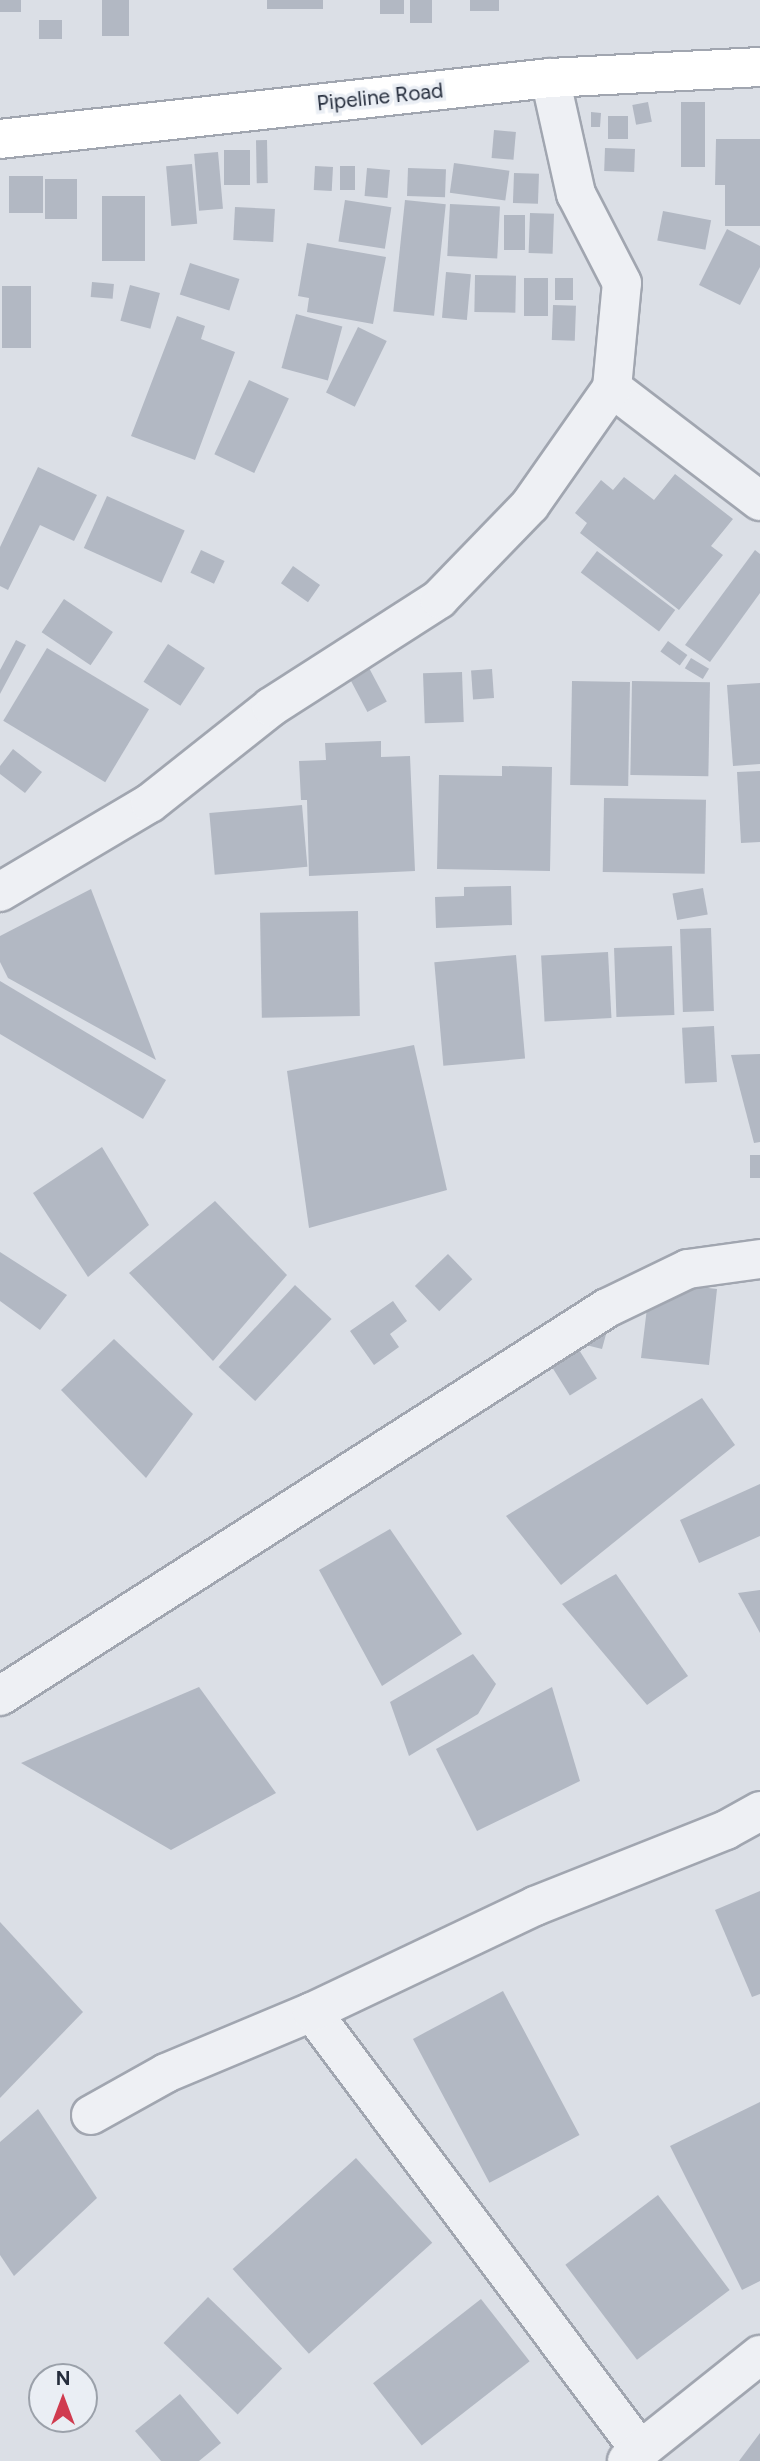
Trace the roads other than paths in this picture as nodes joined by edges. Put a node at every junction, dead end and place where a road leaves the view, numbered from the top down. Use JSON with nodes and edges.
{"nodes":[{"id":1,"x":760,"y":67,"type":"edge"},
{"id":2,"x":550,"y":78,"type":"junction"},
{"id":3,"x":0,"y":139,"type":"edge"},
{"id":4,"x":612,"y":388,"type":"junction"},
{"id":5,"x":760,"y":501,"type":"edge"},
{"id":6,"x":0,"y":892,"type":"edge"},
{"id":7,"x":760,"y":1259,"type":"edge"},
{"id":8,"x":0,"y":1696,"type":"edge"},
{"id":9,"x":760,"y":1811,"type":"edge"},
{"id":10,"x":312,"y":2012,"type":"junction"},
{"id":11,"x":91,"y":2115,"type":"dead end"},
{"id":12,"x":760,"y":2355,"type":"edge"},
{"id":13,"x":634,"y":2456,"type":"edge"}],
"edges":[{"from":1,"to":2,"type":"street","name":"Pipeline Road"},
{"from":2,"to":3,"type":"street","name":"Pipeline Road"},
{"from":2,"to":4,"type":"street"},
{"from":4,"to":5,"type":"street"},
{"from":4,"to":6,"type":"street"},
{"from":7,"to":8,"type":"street"},
{"from":9,"to":10,"type":"street"},
{"from":10,"to":11,"type":"street"},
{"from":10,"to":13,"type":"street"},
{"from":12,"to":13,"type":"street"}]}
